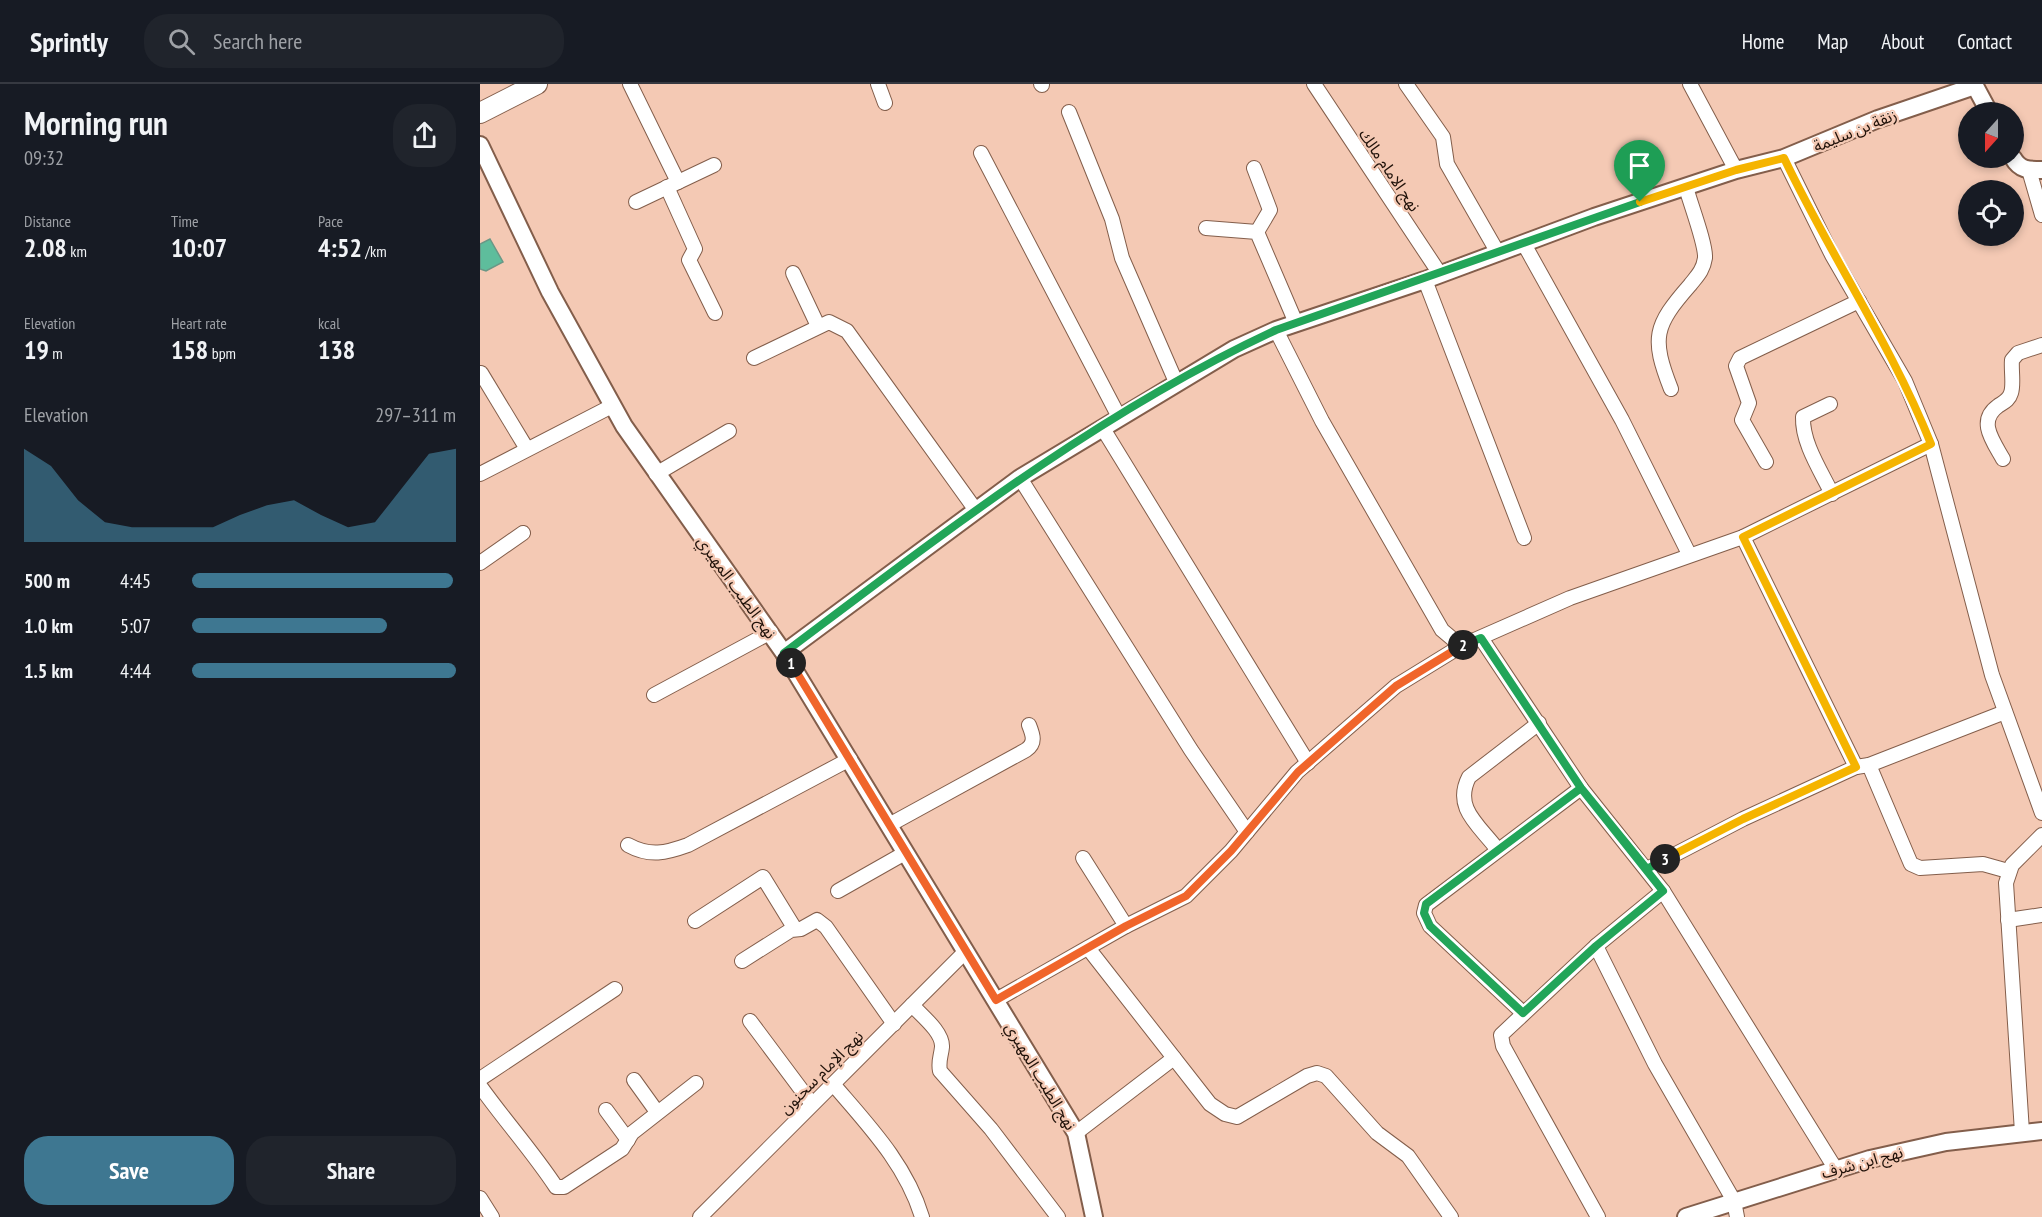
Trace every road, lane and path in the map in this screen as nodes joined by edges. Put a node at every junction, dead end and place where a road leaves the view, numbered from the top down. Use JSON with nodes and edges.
{"nodes":[{"id":1,"x":537,"y":84,"type":"edge"},
{"id":2,"x":630,"y":84,"type":"edge"},
{"id":3,"x":878,"y":84,"type":"edge"},
{"id":4,"x":1314,"y":84,"type":"edge"},
{"id":5,"x":1406,"y":84,"type":"edge"},
{"id":6,"x":1690,"y":84,"type":"edge"},
{"id":7,"x":1975,"y":85,"type":"edge"},
{"id":8,"x":1984,"y":102,"type":"edge"},
{"id":9,"x":885,"y":103,"type":"dead end"},
{"id":10,"x":1069,"y":112,"type":"dead end"},
{"id":11,"x":480,"y":113,"type":"edge"},
{"id":12,"x":480,"y":145,"type":"edge"},
{"id":13,"x":981,"y":153,"type":"dead end"},
{"id":14,"x":1784,"y":158,"type":"junction"},
{"id":15,"x":714,"y":165,"type":"dead end"},
{"id":16,"x":1254,"y":168,"type":"dead end"},
{"id":17,"x":1736,"y":170,"type":"junction"},
{"id":18,"x":2036,"y":170,"type":"edge"},
{"id":19,"x":673,"y":184,"type":"junction"},
{"id":20,"x":1686,"y":187,"type":"junction"},
{"id":21,"x":636,"y":202,"type":"dead end"},
{"id":22,"x":2042,"y":214,"type":"edge"},
{"id":23,"x":1206,"y":228,"type":"dead end"},
{"id":24,"x":1257,"y":232,"type":"junction"},
{"id":25,"x":1524,"y":244,"type":"junction"},
{"id":26,"x":1498,"y":253,"type":"junction"},
{"id":27,"x":793,"y":273,"type":"dead end"},
{"id":28,"x":1433,"y":277,"type":"junction"},
{"id":29,"x":1859,"y":301,"type":"junction"},
{"id":30,"x":715,"y":313,"type":"dead end"},
{"id":31,"x":1296,"y":323,"type":"junction"},
{"id":32,"x":818,"y":326,"type":"junction"},
{"id":33,"x":1276,"y":330,"type":"junction"},
{"id":34,"x":2042,"y":345,"type":"edge"},
{"id":35,"x":754,"y":358,"type":"dead end"},
{"id":36,"x":481,"y":373,"type":"edge"},
{"id":37,"x":1176,"y":382,"type":"junction"},
{"id":38,"x":1671,"y":389,"type":"dead end"},
{"id":39,"x":1830,"y":404,"type":"dead end"},
{"id":40,"x":612,"y":406,"type":"junction"},
{"id":41,"x":1119,"y":417,"type":"junction"},
{"id":42,"x":1102,"y":427,"type":"junction"},
{"id":43,"x":729,"y":431,"type":"dead end"},
{"id":44,"x":1931,"y":444,"type":"junction"},
{"id":45,"x":528,"y":449,"type":"junction"},
{"id":46,"x":2003,"y":459,"type":"dead end"},
{"id":47,"x":1766,"y":462,"type":"dead end"},
{"id":48,"x":480,"y":474,"type":"edge"},
{"id":49,"x":656,"y":474,"type":"junction"},
{"id":50,"x":1020,"y":478,"type":"junction"},
{"id":51,"x":1832,"y":494,"type":"junction"},
{"id":52,"x":975,"y":509,"type":"junction"},
{"id":53,"x":523,"y":533,"type":"dead end"},
{"id":54,"x":1743,"y":537,"type":"junction"},
{"id":55,"x":1524,"y":538,"type":"dead end"},
{"id":56,"x":1689,"y":554,"type":"junction"},
{"id":57,"x":480,"y":563,"type":"edge"},
{"id":58,"x":771,"y":632,"type":"junction"},
{"id":59,"x":1481,"y":638,"type":"junction"},
{"id":60,"x":1461,"y":646,"type":"junction"},
{"id":61,"x":784,"y":653,"type":"junction"},
{"id":62,"x":654,"y":695,"type":"dead end"},
{"id":63,"x":2005,"y":712,"type":"junction"},
{"id":64,"x":1539,"y":723,"type":"junction"},
{"id":65,"x":1029,"y":725,"type":"dead end"},
{"id":66,"x":850,"y":759,"type":"junction"},
{"id":67,"x":1308,"y":763,"type":"junction"},
{"id":68,"x":1863,"y":766,"type":"junction"},
{"id":69,"x":1581,"y":788,"type":"junction"},
{"id":70,"x":2042,"y":813,"type":"edge"},
{"id":71,"x":889,"y":825,"type":"junction"},
{"id":72,"x":1247,"y":832,"type":"junction"},
{"id":73,"x":2042,"y":835,"type":"edge"},
{"id":74,"x":628,"y":845,"type":"dead end"},
{"id":75,"x":1497,"y":849,"type":"junction"},
{"id":76,"x":905,"y":853,"type":"junction"},
{"id":77,"x":1083,"y":858,"type":"dead end"},
{"id":78,"x":1647,"y":869,"type":"junction"},
{"id":79,"x":2008,"y":871,"type":"junction"},
{"id":80,"x":838,"y":891,"type":"dead end"},
{"id":81,"x":1663,"y":891,"type":"junction"},
{"id":82,"x":2042,"y":915,"type":"edge"},
{"id":83,"x":2008,"y":920,"type":"junction"},
{"id":84,"x":695,"y":921,"type":"dead end"},
{"id":85,"x":1126,"y":926,"type":"junction"},
{"id":86,"x":795,"y":929,"type":"junction"},
{"id":87,"x":1596,"y":946,"type":"junction"},
{"id":88,"x":1088,"y":948,"type":"junction"},
{"id":89,"x":966,"y":951,"type":"junction"},
{"id":90,"x":742,"y":961,"type":"dead end"},
{"id":91,"x":615,"y":989,"type":"dead end"},
{"id":92,"x":996,"y":1000,"type":"junction"},
{"id":93,"x":912,"y":1005,"type":"junction"},
{"id":94,"x":1523,"y":1013,"type":"junction"},
{"id":95,"x":750,"y":1021,"type":"dead end"},
{"id":96,"x":894,"y":1024,"type":"junction"},
{"id":97,"x":1174,"y":1058,"type":"junction"},
{"id":98,"x":480,"y":1079,"type":"edge"},
{"id":99,"x":634,"y":1080,"type":"dead end"},
{"id":100,"x":696,"y":1083,"type":"dead end"},
{"id":101,"x":833,"y":1084,"type":"junction"},
{"id":102,"x":480,"y":1086,"type":"edge"},
{"id":103,"x":812,"y":1104,"type":"junction"},
{"id":104,"x":606,"y":1110,"type":"dead end"},
{"id":105,"x":657,"y":1112,"type":"junction"},
{"id":106,"x":2042,"y":1131,"type":"edge"},
{"id":107,"x":2022,"y":1132,"type":"junction"},
{"id":108,"x":1076,"y":1133,"type":"junction"},
{"id":109,"x":628,"y":1140,"type":"junction"},
{"id":110,"x":1835,"y":1168,"type":"junction"},
{"id":111,"x":480,"y":1198,"type":"edge"},
{"id":112,"x":1735,"y":1209,"type":"edge"},
{"id":113,"x":492,"y":1217,"type":"edge"},
{"id":114,"x":700,"y":1217,"type":"edge"},
{"id":115,"x":922,"y":1217,"type":"edge"},
{"id":116,"x":1058,"y":1217,"type":"edge"},
{"id":117,"x":1094,"y":1217,"type":"edge"},
{"id":118,"x":1451,"y":1217,"type":"edge"},
{"id":119,"x":1598,"y":1217,"type":"edge"},
{"id":120,"x":1686,"y":1217,"type":"edge"}],
"edges":[{"from":1,"to":11,"type":"main road"},
{"from":2,"to":19,"type":"street"},
{"from":3,"to":9,"type":"street"},
{"from":4,"to":28,"type":"street","name":"نهج الامام مالك"},
{"from":5,"to":26,"type":"street"},
{"from":6,"to":17,"type":"street"},
{"from":7,"to":8,"type":"street","name":"زنقة بن سليمة"},
{"from":7,"to":14,"type":"street","name":"زنقة بن سليمة"},
{"from":10,"to":37,"type":"street"},
{"from":12,"to":40,"type":"street","name":"نهج الطيب المهيري"},
{"from":13,"to":41,"type":"street"},
{"from":14,"to":17,"type":"street","name":"زنقة بن سليمة"},
{"from":14,"to":29,"type":"street"},
{"from":15,"to":19,"type":"street"},
{"from":16,"to":24,"type":"street"},
{"from":17,"to":20,"type":"street","name":"زنقة بن سليمة"},
{"from":18,"to":22,"type":"street"},
{"from":19,"to":21,"type":"street"},
{"from":19,"to":30,"type":"street"},
{"from":20,"to":25,"type":"street","name":"زنقة بن سليمة"},
{"from":20,"to":38,"type":"street"},
{"from":23,"to":24,"type":"street"},
{"from":24,"to":31,"type":"street"},
{"from":25,"to":26,"type":"street","name":"زنقة بن سليمة"},
{"from":25,"to":56,"type":"street"},
{"from":26,"to":28,"type":"street","name":"زنقة بن سليمة"},
{"from":27,"to":32,"type":"street"},
{"from":28,"to":31,"type":"street","name":"زنقة بن سليمة"},
{"from":28,"to":55,"type":"street","name":"نهج الامام مالك"},
{"from":29,"to":44,"type":"street"},
{"from":29,"to":47,"type":"street"},
{"from":31,"to":33,"type":"street","name":"زنقة بن سليمة"},
{"from":32,"to":35,"type":"street"},
{"from":32,"to":52,"type":"street"},
{"from":33,"to":37,"type":"street","name":"زنقة بن سليمة"},
{"from":33,"to":60,"type":"street"},
{"from":34,"to":46,"type":"street"},
{"from":36,"to":45,"type":"street"},
{"from":37,"to":41,"type":"street","name":"زنقة بن سليمة"},
{"from":39,"to":51,"type":"street"},
{"from":40,"to":45,"type":"street"},
{"from":40,"to":49,"type":"street","name":"نهج الطيب المهيري"},
{"from":41,"to":42,"type":"street","name":"زنقة بن سليمة"},
{"from":42,"to":50,"type":"street","name":"زنقة بن سليمة"},
{"from":42,"to":67,"type":"street"},
{"from":43,"to":49,"type":"street"},
{"from":44,"to":51,"type":"street"},
{"from":44,"to":63,"type":"street"},
{"from":45,"to":48,"type":"street"},
{"from":49,"to":58,"type":"street","name":"نهج الطيب المهيري"},
{"from":50,"to":52,"type":"street","name":"زنقة بن سليمة"},
{"from":50,"to":72,"type":"street"},
{"from":51,"to":54,"type":"street"},
{"from":52,"to":61,"type":"street","name":"زنقة بن سليمة"},
{"from":53,"to":57,"type":"street"},
{"from":54,"to":56,"type":"street"},
{"from":54,"to":68,"type":"street"},
{"from":56,"to":59,"type":"street"},
{"from":58,"to":61,"type":"street","name":"نهج الطيب المهيري"},
{"from":58,"to":62,"type":"street"},
{"from":59,"to":60,"type":"street"},
{"from":59,"to":64,"type":"street"},
{"from":60,"to":67,"type":"street"},
{"from":61,"to":66,"type":"street","name":"نهج الطيب المهيري"},
{"from":63,"to":68,"type":"street"},
{"from":63,"to":70,"type":"street"},
{"from":64,"to":69,"type":"street"},
{"from":64,"to":75,"type":"street"},
{"from":65,"to":71,"type":"street"},
{"from":66,"to":71,"type":"street","name":"نهج الطيب المهيري"},
{"from":66,"to":74,"type":"street"},
{"from":67,"to":72,"type":"street"},
{"from":68,"to":78,"type":"street"},
{"from":68,"to":79,"type":"street"},
{"from":69,"to":75,"type":"street"},
{"from":69,"to":78,"type":"street"},
{"from":71,"to":76,"type":"street","name":"نهج الطيب المهيري"},
{"from":72,"to":85,"type":"street"},
{"from":73,"to":79,"type":"street"},
{"from":75,"to":94,"type":"street"},
{"from":76,"to":80,"type":"street"},
{"from":76,"to":89,"type":"street","name":"نهج الطيب المهيري"},
{"from":77,"to":85,"type":"street"},
{"from":78,"to":81,"type":"street"},
{"from":79,"to":83,"type":"street"},
{"from":81,"to":87,"type":"street"},
{"from":81,"to":110,"type":"street"},
{"from":82,"to":83,"type":"street"},
{"from":83,"to":107,"type":"street"},
{"from":84,"to":86,"type":"street"},
{"from":85,"to":88,"type":"street"},
{"from":86,"to":90,"type":"street"},
{"from":86,"to":96,"type":"street"},
{"from":87,"to":94,"type":"street"},
{"from":87,"to":112,"type":"street"},
{"from":88,"to":92,"type":"street"},
{"from":88,"to":97,"type":"street"},
{"from":89,"to":92,"type":"street","name":"نهج الطيب المهيري"},
{"from":89,"to":93,"type":"street","name":"نهج الإمام سحنون"},
{"from":91,"to":98,"type":"street"},
{"from":92,"to":108,"type":"street","name":"نهج الطيب المهيري"},
{"from":93,"to":96,"type":"street","name":"نهج الإمام سحنون"},
{"from":93,"to":116,"type":"street"},
{"from":94,"to":119,"type":"street"},
{"from":95,"to":103,"type":"street"},
{"from":96,"to":101,"type":"street","name":"نهج الإمام سحنون"},
{"from":97,"to":108,"type":"street"},
{"from":97,"to":118,"type":"street"},
{"from":99,"to":105,"type":"street"},
{"from":100,"to":105,"type":"street"},
{"from":101,"to":103,"type":"street","name":"نهج الإمام سحنون"},
{"from":101,"to":115,"type":"street"},
{"from":102,"to":109,"type":"street"},
{"from":103,"to":114,"type":"street","name":"نهج الإمام سحنون"},
{"from":104,"to":109,"type":"street"},
{"from":105,"to":109,"type":"street"},
{"from":106,"to":107,"type":"street","name":"نهج ابن شرف"},
{"from":107,"to":110,"type":"street","name":"نهج ابن شرف"},
{"from":108,"to":117,"type":"street","name":"نهج الطيب المهيري"},
{"from":110,"to":112,"type":"street","name":"نهج ابن شرف"},
{"from":111,"to":113,"type":"street"},
{"from":112,"to":120,"type":"street","name":"نهج ابن شرف"}]}
